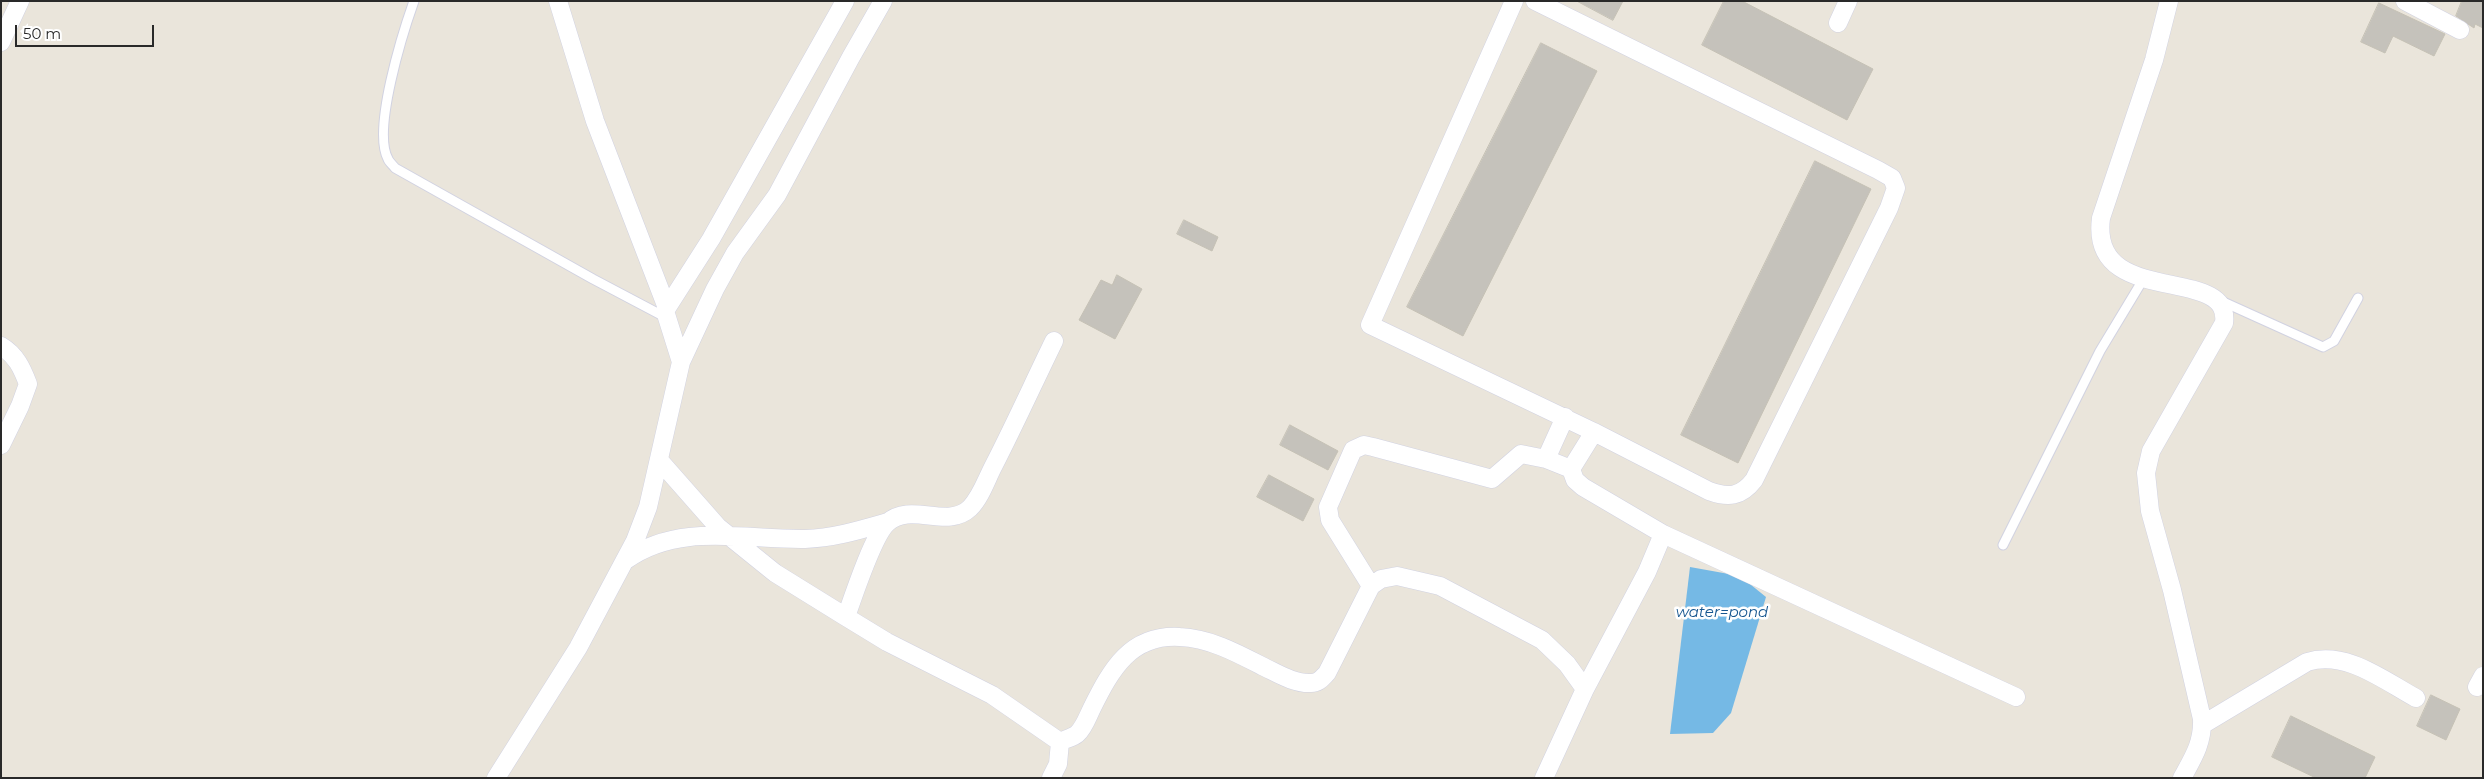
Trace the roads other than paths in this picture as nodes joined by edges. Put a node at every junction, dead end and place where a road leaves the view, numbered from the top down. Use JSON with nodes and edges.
{"nodes":[{"id":1,"x":20,"y":1,"type":"edge"},
{"id":2,"x":414,"y":1,"type":"edge"},
{"id":3,"x":558,"y":1,"type":"edge"},
{"id":4,"x":845,"y":1,"type":"edge"},
{"id":5,"x":883,"y":1,"type":"edge"},
{"id":6,"x":1514,"y":1,"type":"edge"},
{"id":7,"x":1535,"y":1,"type":"edge"},
{"id":8,"x":1848,"y":1,"type":"edge"},
{"id":9,"x":2170,"y":1,"type":"edge"},
{"id":10,"x":2405,"y":1,"type":"edge"},
{"id":11,"x":1838,"y":23,"type":"dead end"},
{"id":12,"x":2460,"y":30,"type":"dead end"},
{"id":13,"x":1,"y":42,"type":"edge"},
{"id":14,"x":2144,"y":278,"type":"junction"},
{"id":15,"x":2214,"y":298,"type":"junction"},
{"id":16,"x":2358,"y":298,"type":"dead end"},
{"id":17,"x":666,"y":312,"type":"junction"},
{"id":18,"x":1054,"y":341,"type":"dead end"},
{"id":19,"x":1,"y":346,"type":"edge"},
{"id":20,"x":681,"y":362,"type":"junction"},
{"id":21,"x":1565,"y":417,"type":"junction"},
{"id":22,"x":1594,"y":432,"type":"junction"},
{"id":23,"x":1,"y":445,"type":"edge"},
{"id":24,"x":1546,"y":459,"type":"junction"},
{"id":25,"x":659,"y":460,"type":"junction"},
{"id":26,"x":1572,"y":469,"type":"junction"},
{"id":27,"x":888,"y":522,"type":"junction"},
{"id":28,"x":1663,"y":534,"type":"junction"},
{"id":29,"x":727,"y":535,"type":"junction"},
{"id":30,"x":2003,"y":545,"type":"dead end"},
{"id":31,"x":625,"y":560,"type":"junction"},
{"id":32,"x":1371,"y":586,"type":"junction"},
{"id":33,"x":846,"y":617,"type":"junction"},
{"id":34,"x":1585,"y":689,"type":"junction"},
{"id":35,"x":2016,"y":697,"type":"dead end"},
{"id":36,"x":2416,"y":698,"type":"dead end"},
{"id":37,"x":2202,"y":725,"type":"junction"},
{"id":38,"x":1060,"y":742,"type":"junction"},
{"id":39,"x":496,"y":778,"type":"edge"},
{"id":40,"x":1051,"y":778,"type":"edge"},
{"id":41,"x":1544,"y":778,"type":"edge"},
{"id":42,"x":2182,"y":778,"type":"edge"}],
"edges":[{"from":1,"to":13,"type":"street"},
{"from":2,"to":17,"type":"lane"},
{"from":3,"to":17,"type":"street"},
{"from":4,"to":17,"type":"street"},
{"from":5,"to":20,"type":"street"},
{"from":6,"to":21,"type":"street"},
{"from":7,"to":22,"type":"street"},
{"from":8,"to":11,"type":"street"},
{"from":9,"to":14,"type":"street"},
{"from":10,"to":12,"type":"street"},
{"from":14,"to":15,"type":"street"},
{"from":14,"to":30,"type":"lane"},
{"from":15,"to":16,"type":"lane"},
{"from":15,"to":37,"type":"street"},
{"from":17,"to":20,"type":"street"},
{"from":18,"to":27,"type":"street"},
{"from":19,"to":23,"type":"street"},
{"from":20,"to":25,"type":"street"},
{"from":21,"to":22,"type":"street"},
{"from":21,"to":24,"type":"street"},
{"from":22,"to":26,"type":"street"},
{"from":24,"to":26,"type":"street"},
{"from":24,"to":32,"type":"street"},
{"from":25,"to":29,"type":"street"},
{"from":25,"to":31,"type":"street"},
{"from":26,"to":28,"type":"street"},
{"from":27,"to":29,"type":"street"},
{"from":27,"to":33,"type":"street"},
{"from":28,"to":34,"type":"street"},
{"from":28,"to":35,"type":"street"},
{"from":29,"to":31,"type":"street"},
{"from":29,"to":33,"type":"street"},
{"from":31,"to":39,"type":"street"},
{"from":32,"to":34,"type":"street"},
{"from":32,"to":38,"type":"street"},
{"from":33,"to":38,"type":"street"},
{"from":34,"to":41,"type":"street"},
{"from":36,"to":37,"type":"street"},
{"from":37,"to":42,"type":"street"},
{"from":38,"to":40,"type":"street"}]}
